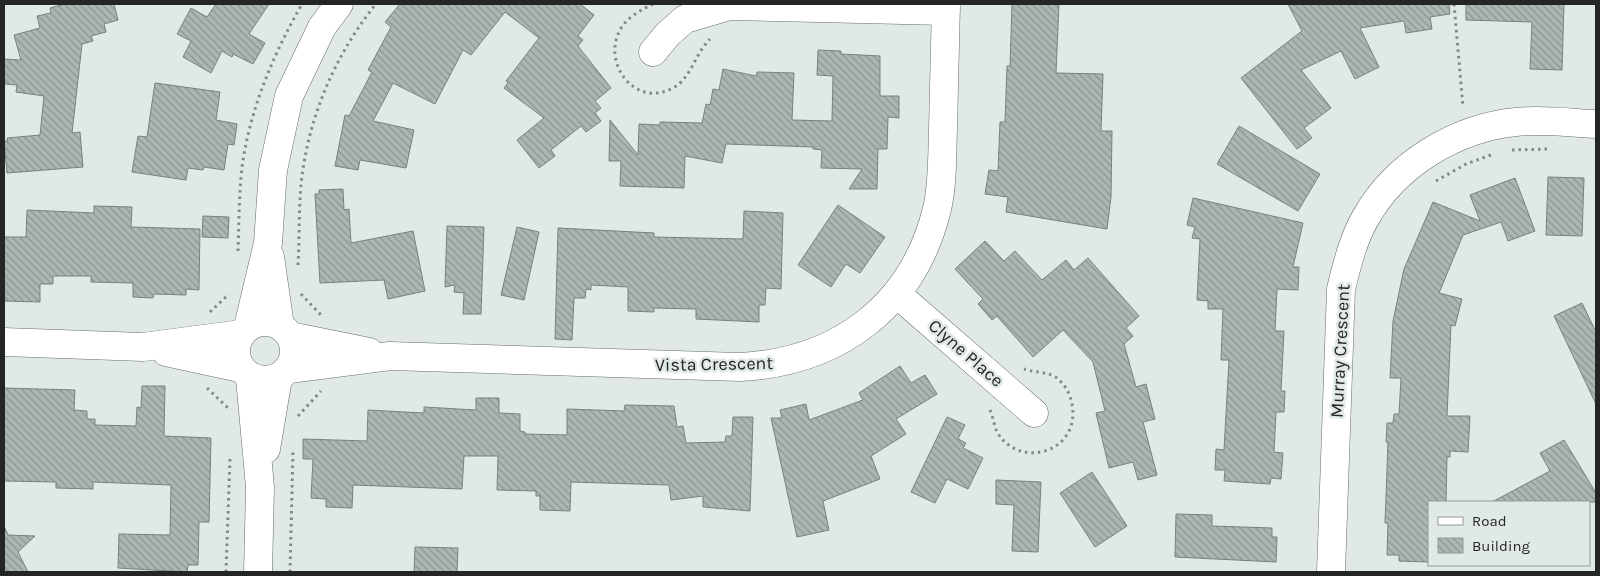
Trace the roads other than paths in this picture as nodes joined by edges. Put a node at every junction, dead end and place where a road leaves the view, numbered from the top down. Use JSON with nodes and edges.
{"nodes":[{"id":1,"x":338,"y":4,"type":"edge"},
{"id":2,"x":946,"y":7,"type":"edge"},
{"id":3,"x":653,"y":52,"type":"dead end"},
{"id":4,"x":1596,"y":124,"type":"edge"},
{"id":5,"x":268,"y":243,"type":"junction"},
{"id":6,"x":897,"y":294,"type":"junction"},
{"id":7,"x":244,"y":331,"type":"junction"},
{"id":8,"x":285,"y":331,"type":"junction"},
{"id":9,"x":4,"y":342,"type":"edge"},
{"id":10,"x":143,"y":347,"type":"junction"},
{"id":11,"x":390,"y":356,"type":"junction"},
{"id":12,"x":245,"y":373,"type":"junction"},
{"id":13,"x":284,"y":374,"type":"junction"},
{"id":14,"x":1034,"y":413,"type":"dead end"},
{"id":15,"x":260,"y":487,"type":"junction"},
{"id":16,"x":258,"y":572,"type":"edge"},
{"id":17,"x":1331,"y":572,"type":"edge"}],
"edges":[{"from":1,"to":5,"type":"street"},
{"from":2,"to":3,"type":"street"},
{"from":2,"to":6,"type":"street","name":"Vista Crescent"},
{"from":4,"to":17,"type":"street","name":"Murray Crescent"},
{"from":5,"to":7,"type":"street"},
{"from":5,"to":8,"type":"street"},
{"from":6,"to":11,"type":"street","name":"Vista Crescent"},
{"from":6,"to":14,"type":"street","name":"Clyne Place"},
{"from":7,"to":8,"type":"street"},
{"from":7,"to":10,"type":"street"},
{"from":7,"to":12,"type":"street"},
{"from":8,"to":11,"type":"street","name":"Vista Crescent"},
{"from":8,"to":13,"type":"street"},
{"from":9,"to":10,"type":"street"},
{"from":10,"to":12,"type":"street"},
{"from":11,"to":13,"type":"street","name":"Vista Crescent"},
{"from":12,"to":13,"type":"street"},
{"from":12,"to":15,"type":"street"},
{"from":13,"to":15,"type":"street"},
{"from":15,"to":16,"type":"street"}]}
